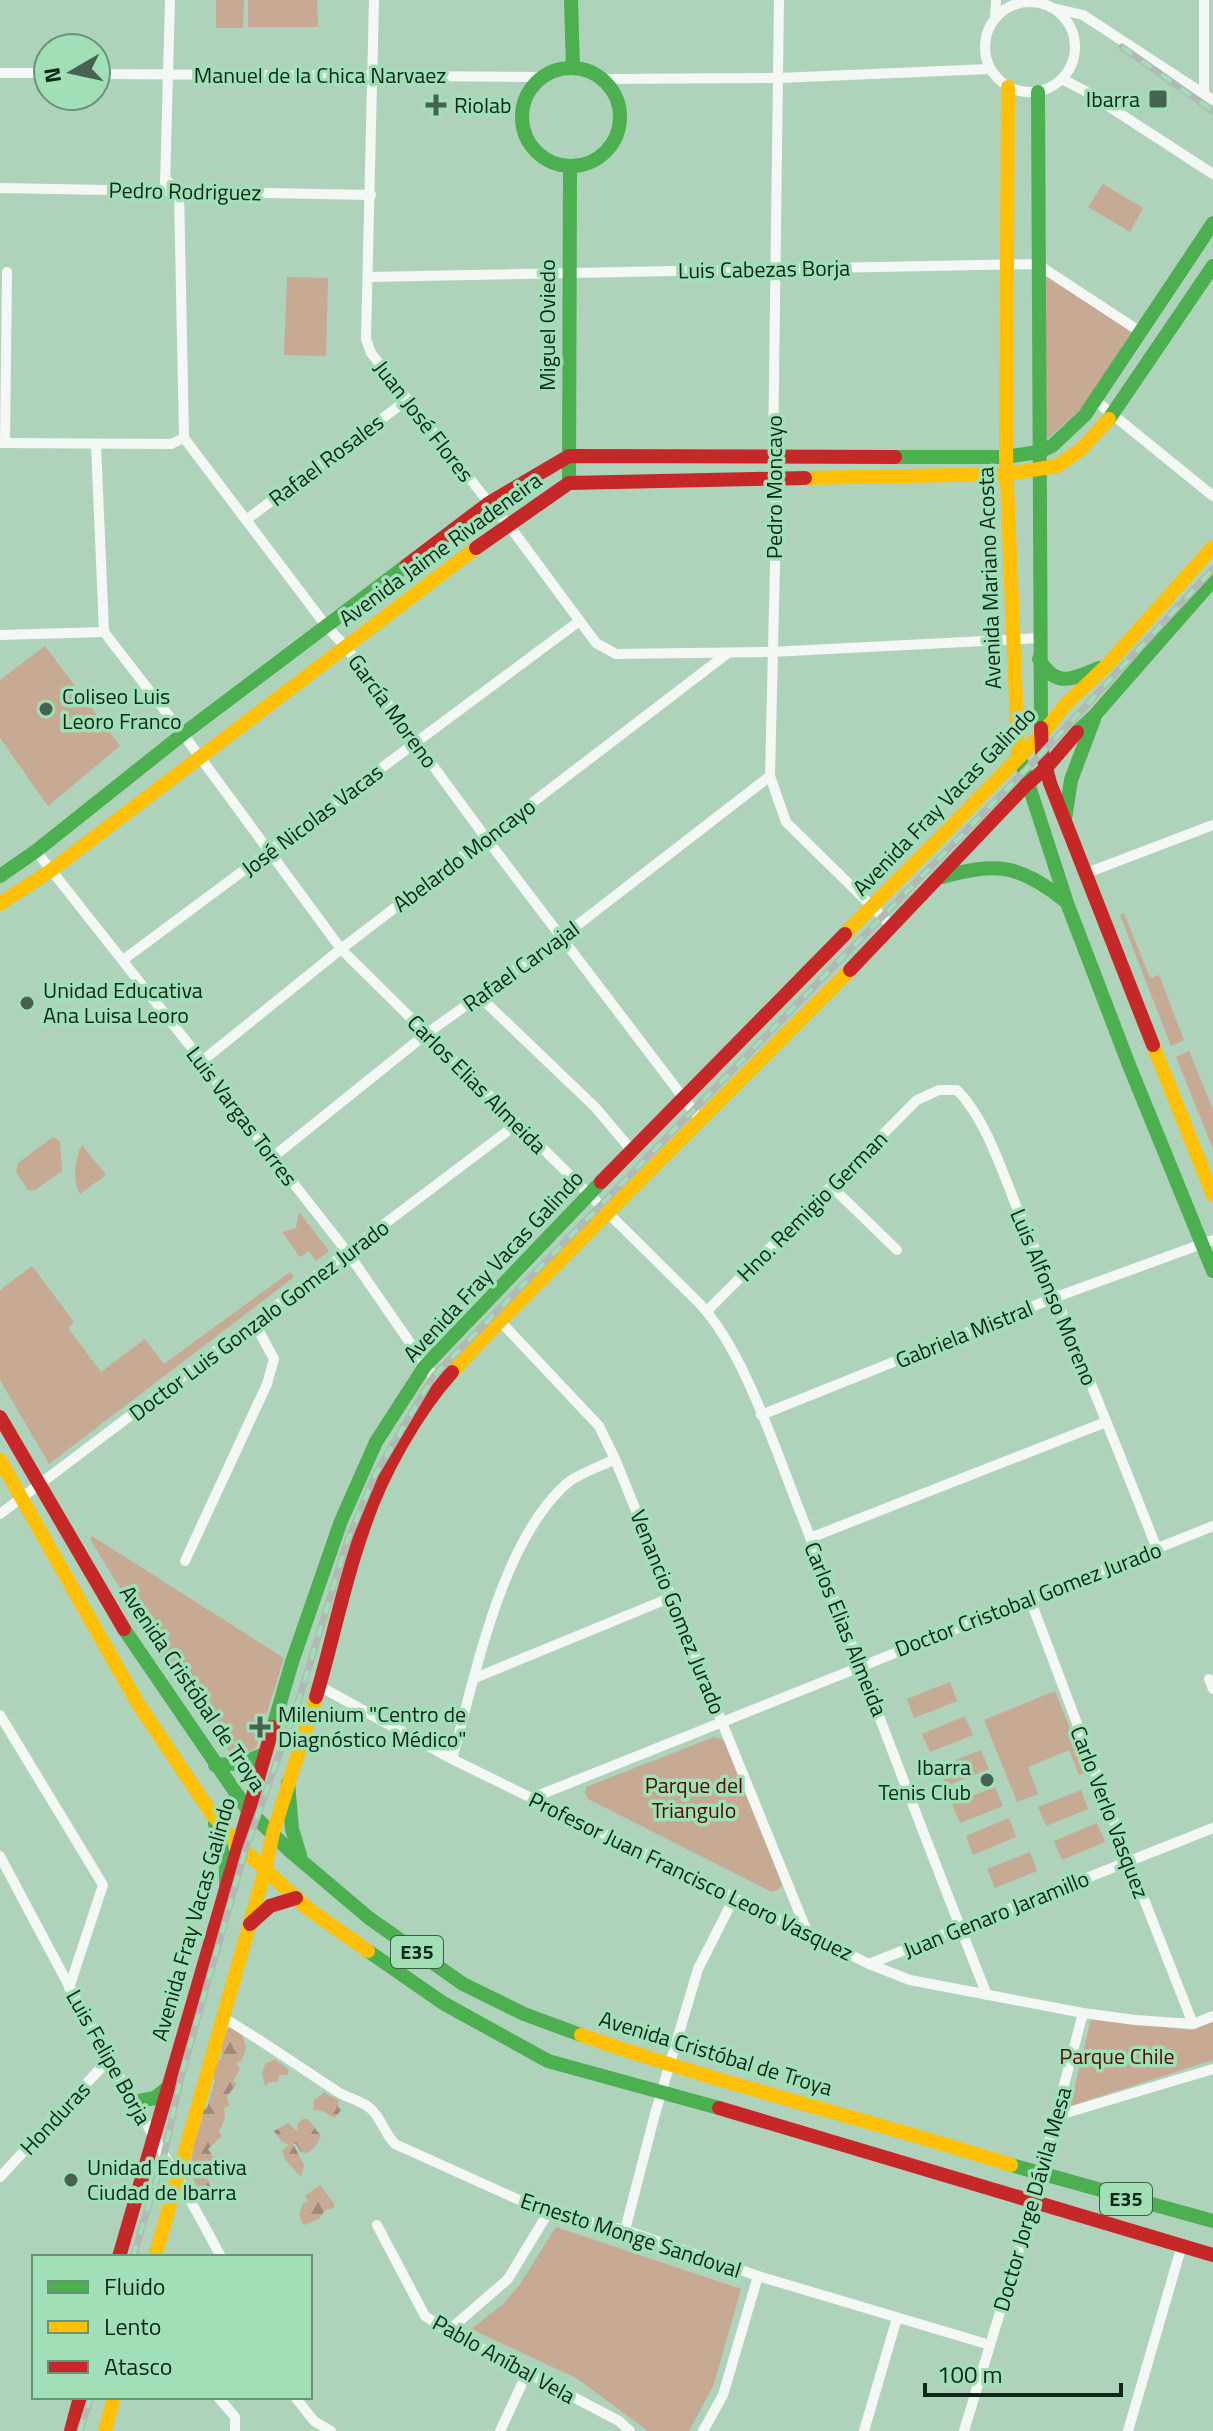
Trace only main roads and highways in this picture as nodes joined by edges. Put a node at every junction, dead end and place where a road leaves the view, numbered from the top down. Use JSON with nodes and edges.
{"nodes":[{"id":1,"x":571,"y":0,"type":"edge"},
{"id":2,"x":573,"y":68,"type":"junction"},
{"id":3,"x":1008,"y":87,"type":"road end"},
{"id":4,"x":1038,"y":92,"type":"road end"},
{"id":5,"x":570,"y":166,"type":"junction"},
{"id":6,"x":1213,"y":223,"type":"edge"},
{"id":7,"x":1213,"y":266,"type":"edge"},
{"id":8,"x":1038,"y":452,"type":"junction"},
{"id":9,"x":569,"y":456,"type":"junction"},
{"id":10,"x":1006,"y":457,"type":"junction"},
{"id":11,"x":1039,"y":470,"type":"junction"},
{"id":12,"x":1008,"y":474,"type":"junction"},
{"id":13,"x":569,"y":483,"type":"junction"},
{"id":14,"x":1213,"y":547,"type":"edge"},
{"id":15,"x":1213,"y":580,"type":"edge"},
{"id":16,"x":1039,"y":659,"type":"junction"},
{"id":17,"x":1108,"y":664,"type":"junction"},
{"id":18,"x":1095,"y":715,"type":"junction"},
{"id":19,"x":1043,"y":733,"type":"junction"},
{"id":20,"x":1018,"y":757,"type":"junction"},
{"id":21,"x":1046,"y":768,"type":"junction"},
{"id":22,"x":1026,"y":785,"type":"junction"},
{"id":23,"x":1065,"y":821,"type":"junction"},
{"id":24,"x":0,"y":876,"type":"edge"},
{"id":25,"x":941,"y":878,"type":"junction"},
{"id":26,"x":1067,"y":903,"type":"junction"},
{"id":27,"x":0,"y":904,"type":"edge"},
{"id":28,"x":1213,"y":1195,"type":"edge"},
{"id":29,"x":1208,"y":1242,"type":"edge"},
{"id":30,"x":1213,"y":1271,"type":"edge"},
{"id":31,"x":0,"y":1417,"type":"edge"},
{"id":32,"x":0,"y":1460,"type":"edge"},
{"id":33,"x":264,"y":1754,"type":"junction"},
{"id":34,"x":215,"y":1765,"type":"junction"},
{"id":35,"x":288,"y":1783,"type":"junction"},
{"id":36,"x":247,"y":1809,"type":"junction"},
{"id":37,"x":212,"y":1814,"type":"junction"},
{"id":38,"x":273,"y":1833,"type":"junction"},
{"id":39,"x":237,"y":1844,"type":"junction"},
{"id":40,"x":305,"y":1864,"type":"junction"},
{"id":41,"x":265,"y":1870,"type":"junction"},
{"id":42,"x":226,"y":1884,"type":"junction"},
{"id":43,"x":296,"y":1898,"type":"junction"},
{"id":44,"x":250,"y":1924,"type":"junction"},
{"id":45,"x":166,"y":2089,"type":"junction"},
{"id":46,"x":134,"y":2102,"type":"road end"},
{"id":47,"x":1213,"y":2221,"type":"edge"},
{"id":48,"x":120,"y":2255,"type":"edge"},
{"id":49,"x":156,"y":2255,"type":"edge"},
{"id":50,"x":1213,"y":2255,"type":"edge"},
{"id":51,"x":79,"y":2399,"type":"edge"},
{"id":52,"x":113,"y":2399,"type":"edge"},
{"id":53,"x":71,"y":2431,"type":"edge"},
{"id":54,"x":105,"y":2431,"type":"edge"}],
"edges":[{"from":1,"to":2,"type":"main road"},
{"from":2,"to":5,"type":"main road"},
{"from":2,"to":5,"type":"main road"},
{"from":3,"to":10,"type":"main road","name":"Avenida Mariano Acosta"},
{"from":4,"to":8,"type":"main road"},
{"from":5,"to":9,"type":"main road","name":"Miguel Oviedo"},
{"from":6,"to":8,"type":"main road"},
{"from":7,"to":11,"type":"main road","name":"Avenida Jaime Rivadeneira"},
{"from":8,"to":10,"type":"main road"},
{"from":8,"to":11,"type":"main road"},
{"from":9,"to":10,"type":"main road"},
{"from":9,"to":13,"type":"main road","name":"Miguel Oviedo"},
{"from":9,"to":24,"type":"main road","name":"Avenida Jaime Rivadeneira"},
{"from":10,"to":12,"type":"main road","name":"Avenida Mariano Acosta"},
{"from":11,"to":12,"type":"main road","name":"Avenida Jaime Rivadeneira"},
{"from":11,"to":16,"type":"main road"},
{"from":12,"to":13,"type":"main road","name":"Avenida Jaime Rivadeneira"},
{"from":12,"to":20,"type":"main road","name":"Avenida Mariano Acosta"},
{"from":13,"to":27,"type":"main road","name":"Avenida Jaime Rivadeneira"},
{"from":14,"to":17,"type":"main road","name":"Avenida Fray Vacas Galindo"},
{"from":15,"to":18,"type":"main road","name":"Avenida Fray Vacas Galindo"},
{"from":16,"to":17,"type":"main road"},
{"from":16,"to":19,"type":"main road"},
{"from":17,"to":19,"type":"main road","name":"Avenida Fray Vacas Galindo"},
{"from":18,"to":21,"type":"main road","name":"Avenida Fray Vacas Galindo"},
{"from":18,"to":23,"type":"main road"},
{"from":19,"to":20,"type":"main road","name":"Avenida Fray Vacas Galindo"},
{"from":19,"to":21,"type":"main road"},
{"from":20,"to":22,"type":"main road","name":"Avenida Mariano Acosta"},
{"from":20,"to":33,"type":"main road","name":"Avenida Fray Vacas Galindo"},
{"from":21,"to":22,"type":"main road","name":"Avenida Fray Vacas Galindo"},
{"from":21,"to":23,"type":"main road"},
{"from":22,"to":25,"type":"main road","name":"Avenida Fray Vacas Galindo"},
{"from":22,"to":26,"type":"main road","name":"Avenida Mariano Acosta"},
{"from":23,"to":28,"type":"main road"},
{"from":25,"to":26,"type":"main road"},
{"from":25,"to":35,"type":"main road","name":"Avenida Fray Vacas Galindo"},
{"from":26,"to":29,"type":"main road","name":"Avenida Mariano Acosta"},
{"from":29,"to":30,"type":"main road","name":"Avenida Mariano Acosta"},
{"from":31,"to":34,"type":"main road","name":"Avenida Cristóbal de Troya","number":"E35"},
{"from":32,"to":37,"type":"main road","name":"Avenida Cristóbal de Troya","number":"E35"},
{"from":33,"to":34,"type":"main road"},
{"from":33,"to":36,"type":"main road","name":"Avenida Fray Vacas Galindo"},
{"from":34,"to":36,"type":"main road","name":"Avenida Cristóbal de Troya","number":"E35"},
{"from":35,"to":38,"type":"main road","name":"Avenida Fray Vacas Galindo"},
{"from":35,"to":40,"type":"main road"},
{"from":36,"to":38,"type":"main road","name":"Avenida Cristóbal de Troya","number":"E35"},
{"from":36,"to":39,"type":"main road","name":"Avenida Fray Vacas Galindo"},
{"from":37,"to":39,"type":"main road","name":"Avenida Cristóbal de Troya","number":"E35"},
{"from":37,"to":42,"type":"main road"},
{"from":38,"to":40,"type":"main road","name":"Avenida Cristóbal de Troya","number":"E35"},
{"from":38,"to":41,"type":"main road","name":"Avenida Fray Vacas Galindo"},
{"from":39,"to":41,"type":"main road","name":"Avenida Cristóbal de Troya","number":"E35"},
{"from":39,"to":42,"type":"main road","name":"Avenida Fray Vacas Galindo"},
{"from":40,"to":47,"type":"main road","name":"Avenida Cristóbal de Troya","number":"E35"},
{"from":41,"to":43,"type":"main road","name":"Avenida Cristóbal de Troya","number":"E35"},
{"from":41,"to":44,"type":"main road","name":"Avenida Fray Vacas Galindo"},
{"from":42,"to":45,"type":"main road","name":"Avenida Fray Vacas Galindo"},
{"from":43,"to":44,"type":"main road"},
{"from":43,"to":50,"type":"main road","name":"Avenida Cristóbal de Troya","number":"E35"},
{"from":44,"to":49,"type":"main road","name":"Avenida Fray Vacas Galindo"},
{"from":45,"to":46,"type":"main road"},
{"from":45,"to":48,"type":"main road","name":"Avenida Fray Vacas Galindo"},
{"from":51,"to":53,"type":"main road"},
{"from":52,"to":54,"type":"main road"}]}
